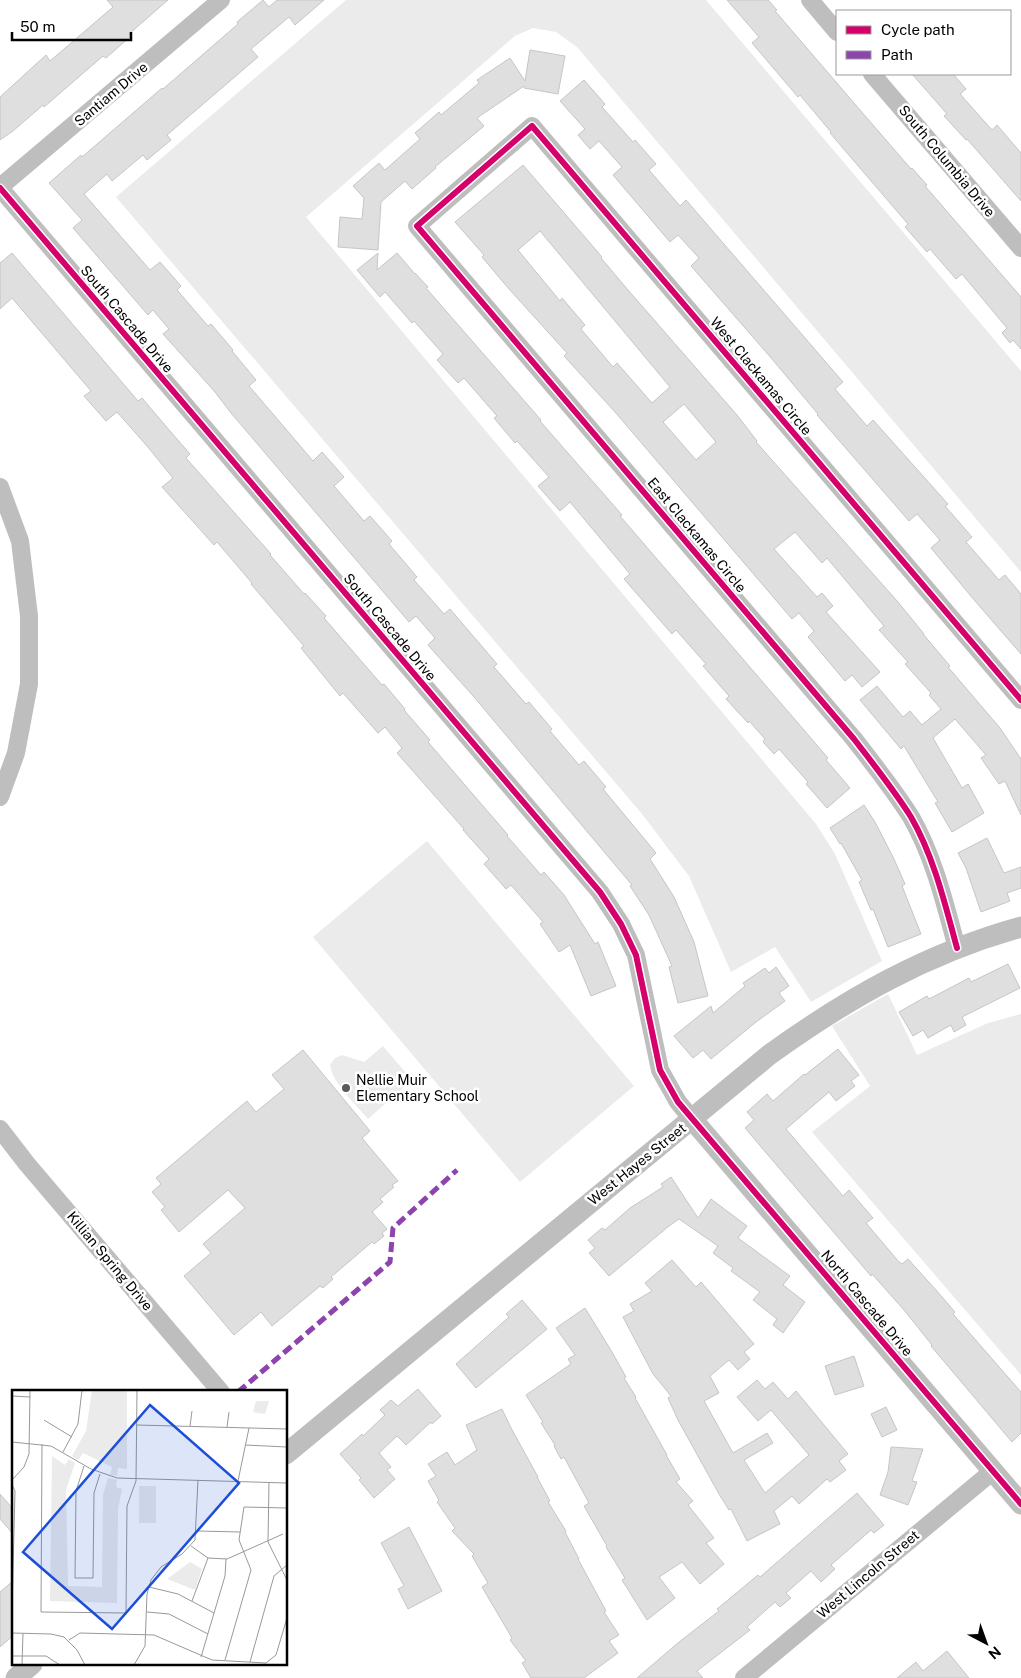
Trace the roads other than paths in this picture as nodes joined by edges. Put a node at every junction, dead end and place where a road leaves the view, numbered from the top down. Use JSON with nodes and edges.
{"nodes":[{"id":1,"x":222,"y":0,"type":"edge"},
{"id":2,"x":810,"y":0,"type":"edge"},
{"id":3,"x":836,"y":31,"type":"edge"},
{"id":4,"x":873,"y":75,"type":"edge"},
{"id":5,"x":474,"y":176,"type":"joint"},
{"id":6,"x":0,"y":188,"type":"edge"},
{"id":7,"x":1021,"y":248,"type":"edge"},
{"id":8,"x":0,"y":487,"type":"edge"},
{"id":9,"x":1021,"y":700,"type":"edge"},
{"id":10,"x":0,"y":797,"type":"edge"},
{"id":11,"x":1021,"y":927,"type":"edge"},
{"id":12,"x":957,"y":948,"type":"junction"},
{"id":13,"x":692,"y":1119,"type":"junction"},
{"id":14,"x":0,"y":1129,"type":"edge"},
{"id":15,"x":219,"y":1390,"type":"edge"},
{"id":16,"x":288,"y":1452,"type":"edge"},
{"id":17,"x":993,"y":1471,"type":"junction"},
{"id":18,"x":1021,"y":1504,"type":"edge"},
{"id":19,"x":30,"y":1666,"type":"edge"},
{"id":20,"x":17,"y":1678,"type":"edge"},
{"id":21,"x":744,"y":1678,"type":"edge"}],
"edges":[{"from":1,"to":6,"type":"street","name":"Santiam Drive"},
{"from":2,"to":3,"type":"street"},
{"from":4,"to":7,"type":"street","name":"South Columbia Drive"},
{"from":5,"to":9,"type":"street","name":"West Clackamas Circle"},
{"from":5,"to":12,"type":"street","name":"East Clackamas Circle"},
{"from":6,"to":13,"type":"street","name":"South Cascade Drive"},
{"from":8,"to":10,"type":"street"},
{"from":11,"to":12,"type":"street","name":"West Hayes Street"},
{"from":12,"to":13,"type":"street","name":"West Hayes Street"},
{"from":13,"to":16,"type":"street","name":"West Hayes Street"},
{"from":13,"to":17,"type":"street","name":"North Cascade Drive"},
{"from":14,"to":15,"type":"street","name":"Killian Spring Drive"},
{"from":17,"to":18,"type":"street","name":"North Cascade Drive"},
{"from":17,"to":21,"type":"street","name":"West Lincoln Street"},
{"from":19,"to":20,"type":"street"}]}
